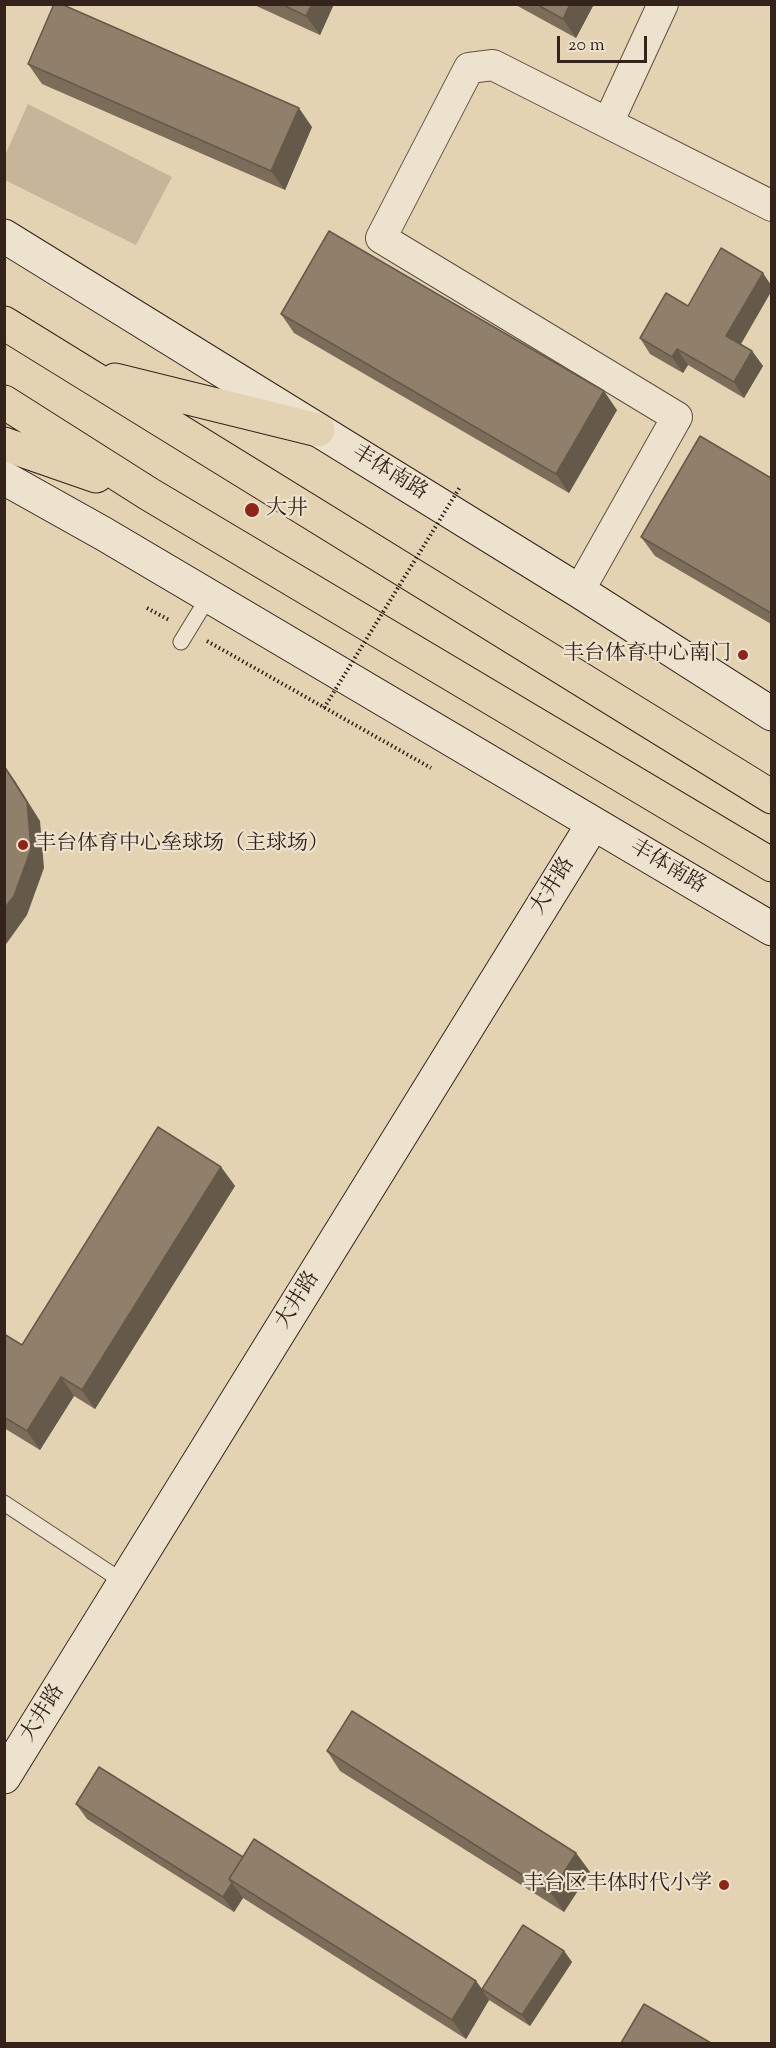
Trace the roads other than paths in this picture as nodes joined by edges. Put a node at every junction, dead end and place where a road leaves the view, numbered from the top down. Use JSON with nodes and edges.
{"nodes":[{"id":1,"x":663,"y":4,"type":"edge"},
{"id":2,"x":608,"y":123,"type":"junction"},
{"id":3,"x":771,"y":206,"type":"edge"},
{"id":4,"x":4,"y":236,"type":"edge"},
{"id":5,"x":4,"y":323,"type":"edge"},
{"id":6,"x":82,"y":371,"type":"junction"},
{"id":7,"x":4,"y":402,"type":"edge"},
{"id":8,"x":318,"y":430,"type":"junction"},
{"id":9,"x":4,"y":444,"type":"edge"},
{"id":10,"x":4,"y":478,"type":"edge"},
{"id":11,"x":149,"y":494,"type":"junction"},
{"id":12,"x":579,"y":591,"type":"junction"},
{"id":13,"x":209,"y":596,"type":"junction"},
{"id":14,"x":181,"y":642,"type":"dead end"},
{"id":15,"x":771,"y":714,"type":"edge"},
{"id":16,"x":771,"y":797,"type":"edge"},
{"id":17,"x":593,"y":824,"type":"junction"},
{"id":18,"x":771,"y":865,"type":"edge"},
{"id":19,"x":771,"y":929,"type":"edge"},
{"id":20,"x":4,"y":1503,"type":"edge"},
{"id":21,"x":125,"y":1582,"type":"junction"},
{"id":22,"x":4,"y":1777,"type":"edge"}],
"edges":[{"from":1,"to":2,"type":"street"},
{"from":2,"to":3,"type":"street"},
{"from":2,"to":12,"type":"street"},
{"from":4,"to":8,"type":"street","name":"丰体南路"},
{"from":5,"to":6,"type":"highway"},
{"from":6,"to":8,"type":"highway"},
{"from":6,"to":16,"type":"highway"},
{"from":7,"to":11,"type":"highway"},
{"from":8,"to":12,"type":"street","name":"丰体南路"},
{"from":9,"to":11,"type":"highway"},
{"from":10,"to":13,"type":"street","name":"丰体南路"},
{"from":11,"to":18,"type":"highway"},
{"from":12,"to":15,"type":"street","name":"丰体南路"},
{"from":13,"to":14,"type":"lane"},
{"from":13,"to":17,"type":"street","name":"丰体南路"},
{"from":17,"to":19,"type":"street","name":"丰体南路"},
{"from":17,"to":21,"type":"street","name":"大井路"},
{"from":20,"to":21,"type":"lane"},
{"from":21,"to":22,"type":"street","name":"大井路"}]}
